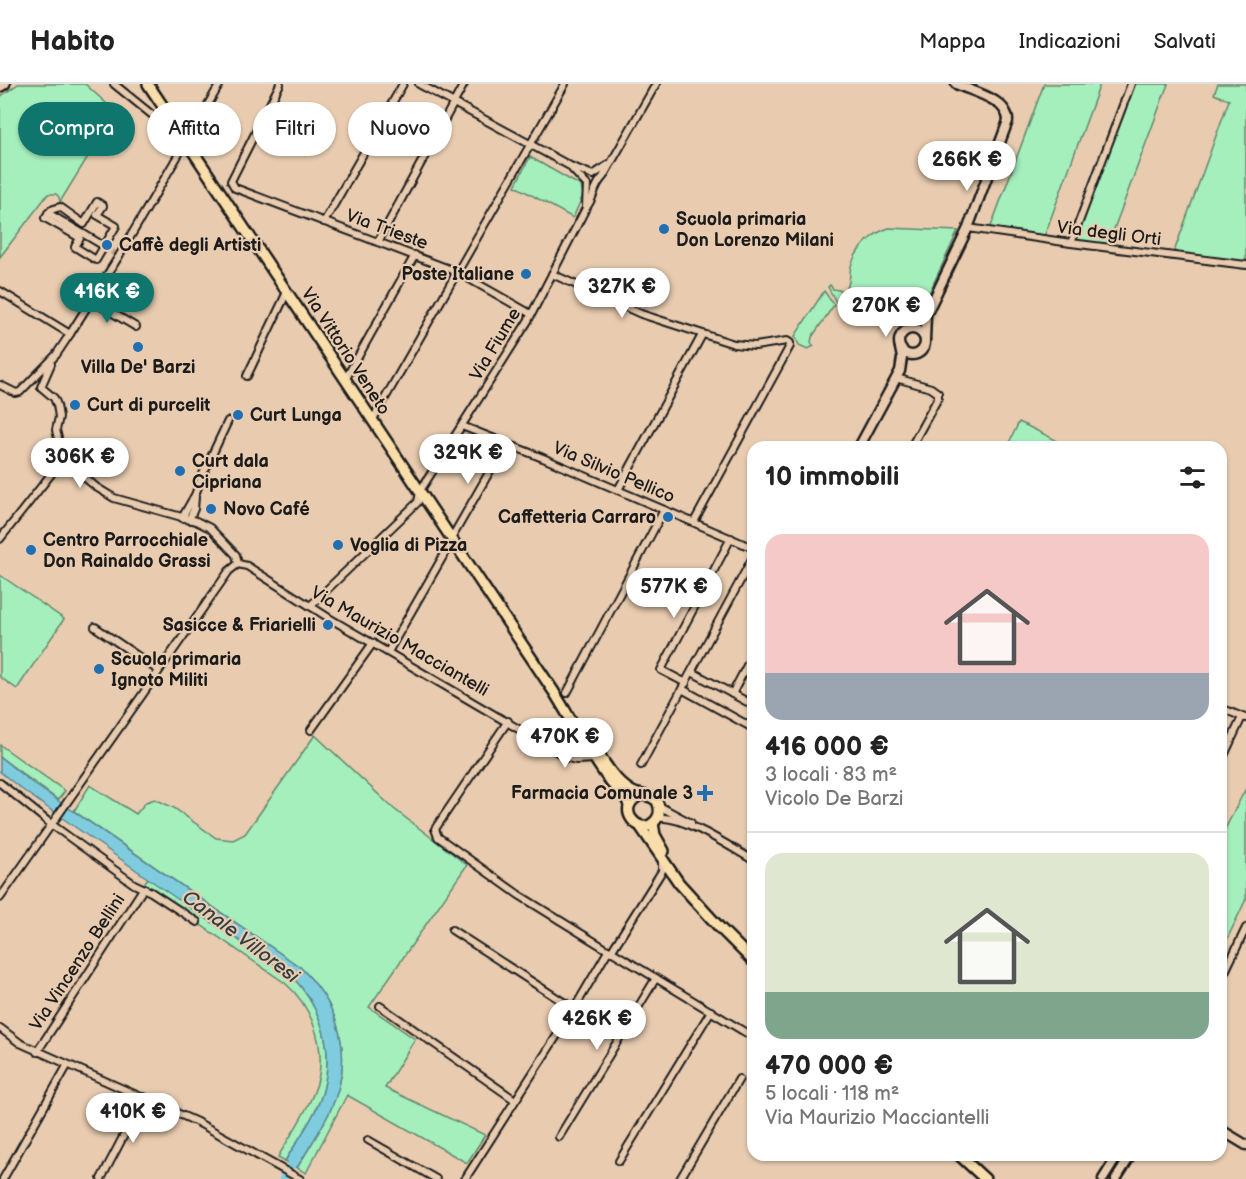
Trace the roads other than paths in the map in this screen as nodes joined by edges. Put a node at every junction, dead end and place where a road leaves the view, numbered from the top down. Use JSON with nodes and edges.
{"nodes":[{"id":1,"x":4,"y":84,"type":"edge"},
{"id":2,"x":114,"y":84,"type":"edge"},
{"id":3,"x":148,"y":84,"type":"edge"},
{"id":4,"x":220,"y":84,"type":"edge"},
{"id":5,"x":280,"y":84,"type":"edge"},
{"id":6,"x":403,"y":84,"type":"edge"},
{"id":7,"x":419,"y":84,"type":"edge"},
{"id":8,"x":464,"y":84,"type":"edge"},
{"id":9,"x":565,"y":84,"type":"edge"},
{"id":10,"x":656,"y":84,"type":"edge"},
{"id":11,"x":956,"y":84,"type":"edge"},
{"id":12,"x":1131,"y":84,"type":"edge"},
{"id":13,"x":0,"y":87,"type":"edge"},
{"id":14,"x":160,"y":102,"type":"edge"},
{"id":15,"x":209,"y":102,"type":"edge"},
{"id":16,"x":453,"y":104,"type":"junction"},
{"id":17,"x":147,"y":111,"type":"edge"},
{"id":18,"x":530,"y":145,"type":"junction"},
{"id":19,"x":177,"y":156,"type":"edge"},
{"id":20,"x":196,"y":156,"type":"edge"},
{"id":21,"x":609,"y":165,"type":"junction"},
{"id":22,"x":570,"y":166,"type":"junction"},
{"id":23,"x":592,"y":175,"type":"junction"},
{"id":24,"x":587,"y":184,"type":"junction"},
{"id":25,"x":596,"y":184,"type":"junction"},
{"id":26,"x":586,"y":208,"type":"junction"},
{"id":27,"x":48,"y":213,"type":"junction"},
{"id":28,"x":324,"y":222,"type":"junction"},
{"id":29,"x":968,"y":228,"type":"junction"},
{"id":30,"x":378,"y":242,"type":"junction"},
{"id":31,"x":1071,"y":243,"type":"junction"},
{"id":32,"x":104,"y":246,"type":"junction"},
{"id":33,"x":415,"y":255,"type":"junction"},
{"id":34,"x":1246,"y":265,"type":"edge"},
{"id":35,"x":457,"y":272,"type":"junction"},
{"id":36,"x":552,"y":274,"type":"junction"},
{"id":37,"x":0,"y":291,"type":"edge"},
{"id":38,"x":287,"y":292,"type":"junction"},
{"id":39,"x":91,"y":300,"type":"junction"},
{"id":40,"x":531,"y":314,"type":"junction"},
{"id":41,"x":926,"y":315,"type":"junction"},
{"id":42,"x":136,"y":327,"type":"dead end"},
{"id":43,"x":908,"y":330,"type":"junction"},
{"id":44,"x":70,"y":334,"type":"junction"},
{"id":45,"x":702,"y":335,"type":"junction"},
{"id":46,"x":925,"y":340,"type":"junction"},
{"id":47,"x":900,"y":348,"type":"junction"},
{"id":48,"x":917,"y":354,"type":"junction"},
{"id":49,"x":56,"y":355,"type":"junction"},
{"id":50,"x":898,"y":374,"type":"junction"},
{"id":51,"x":247,"y":376,"type":"dead end"},
{"id":52,"x":345,"y":380,"type":"junction"},
{"id":53,"x":0,"y":385,"type":"edge"},
{"id":54,"x":228,"y":421,"type":"dead end"},
{"id":55,"x":372,"y":421,"type":"junction"},
{"id":56,"x":462,"y":426,"type":"junction"},
{"id":57,"x":862,"y":441,"type":"edge"},
{"id":58,"x":914,"y":441,"type":"edge"},
{"id":59,"x":506,"y":443,"type":"junction"},
{"id":60,"x":62,"y":462,"type":"junction"},
{"id":61,"x":618,"y":490,"type":"junction"},
{"id":62,"x":420,"y":491,"type":"junction"},
{"id":63,"x":664,"y":510,"type":"junction"},
{"id":64,"x":185,"y":519,"type":"junction"},
{"id":65,"x":694,"y":522,"type":"junction"},
{"id":66,"x":0,"y":538,"type":"edge"},
{"id":67,"x":731,"y":538,"type":"junction"},
{"id":68,"x":452,"y":539,"type":"junction"},
{"id":69,"x":747,"y":545,"type":"edge"},
{"id":70,"x":445,"y":553,"type":"dead end"},
{"id":71,"x":238,"y":564,"type":"junction"},
{"id":72,"x":747,"y":568,"type":"edge"},
{"id":73,"x":310,"y":606,"type":"junction"},
{"id":74,"x":95,"y":627,"type":"dead end"},
{"id":75,"x":373,"y":643,"type":"junction"},
{"id":76,"x":388,"y":652,"type":"junction"},
{"id":77,"x":747,"y":665,"type":"edge"},
{"id":78,"x":158,"y":670,"type":"junction"},
{"id":79,"x":692,"y":672,"type":"junction"},
{"id":80,"x":686,"y":683,"type":"junction"},
{"id":81,"x":682,"y":690,"type":"junction"},
{"id":82,"x":567,"y":693,"type":"dead end"},
{"id":83,"x":732,"y":694,"type":"junction"},
{"id":84,"x":557,"y":696,"type":"junction"},
{"id":85,"x":747,"y":702,"type":"edge"},
{"id":86,"x":1227,"y":711,"type":"edge"},
{"id":87,"x":1244,"y":718,"type":"edge"},
{"id":88,"x":508,"y":721,"type":"junction"},
{"id":89,"x":747,"y":725,"type":"edge"},
{"id":90,"x":311,"y":730,"type":"dead end"},
{"id":91,"x":583,"y":740,"type":"junction"},
{"id":92,"x":547,"y":744,"type":"junction"},
{"id":93,"x":1227,"y":751,"type":"edge"},
{"id":94,"x":594,"y":759,"type":"junction"},
{"id":95,"x":641,"y":765,"type":"dead end"},
{"id":96,"x":0,"y":783,"type":"edge"},
{"id":97,"x":641,"y":795,"type":"junction"},
{"id":98,"x":629,"y":805,"type":"junction"},
{"id":99,"x":659,"y":806,"type":"junction"},
{"id":100,"x":656,"y":820,"type":"junction"},
{"id":101,"x":51,"y":824,"type":"junction"},
{"id":102,"x":640,"y":826,"type":"junction"},
{"id":103,"x":698,"y":829,"type":"junction"},
{"id":104,"x":747,"y":857,"type":"edge"},
{"id":105,"x":662,"y":860,"type":"junction"},
{"id":106,"x":143,"y":889,"type":"junction"},
{"id":107,"x":0,"y":898,"type":"edge"},
{"id":108,"x":696,"y":901,"type":"junction"},
{"id":109,"x":197,"y":922,"type":"dead end"},
{"id":110,"x":1246,"y":928,"type":"edge"},
{"id":111,"x":452,"y":930,"type":"dead end"},
{"id":112,"x":610,"y":952,"type":"junction"},
{"id":113,"x":747,"y":955,"type":"edge"},
{"id":114,"x":1227,"y":968,"type":"edge"},
{"id":115,"x":656,"y":978,"type":"junction"},
{"id":116,"x":380,"y":1006,"type":"dead end"},
{"id":117,"x":574,"y":1009,"type":"junction"},
{"id":118,"x":711,"y":1011,"type":"junction"},
{"id":119,"x":0,"y":1028,"type":"edge"},
{"id":120,"x":747,"y":1033,"type":"edge"},
{"id":121,"x":37,"y":1052,"type":"junction"},
{"id":122,"x":67,"y":1066,"type":"junction"},
{"id":123,"x":739,"y":1079,"type":"dead end"},
{"id":124,"x":144,"y":1098,"type":"junction"},
{"id":125,"x":515,"y":1100,"type":"junction"},
{"id":126,"x":1227,"y":1133,"type":"edge"},
{"id":127,"x":559,"y":1137,"type":"dead end"},
{"id":128,"x":368,"y":1140,"type":"dead end"},
{"id":129,"x":1246,"y":1144,"type":"edge"},
{"id":130,"x":619,"y":1161,"type":"dead end"},
{"id":131,"x":968,"y":1161,"type":"edge"},
{"id":132,"x":1114,"y":1161,"type":"edge"},
{"id":133,"x":1127,"y":1161,"type":"edge"},
{"id":134,"x":3,"y":1178,"type":"edge"},
{"id":135,"x":101,"y":1179,"type":"edge"},
{"id":136,"x":300,"y":1179,"type":"edge"},
{"id":137,"x":436,"y":1179,"type":"edge"},
{"id":138,"x":465,"y":1179,"type":"edge"},
{"id":139,"x":681,"y":1179,"type":"edge"},
{"id":140,"x":985,"y":1179,"type":"edge"},
{"id":141,"x":1103,"y":1179,"type":"edge"},
{"id":142,"x":1116,"y":1179,"type":"edge"}],
"edges":[{"from":1,"to":13,"type":"street"},
{"from":2,"to":17,"type":"street"},
{"from":3,"to":14,"type":"main road","name":"Via Vittorio Veneto"},
{"from":4,"to":15,"type":"street"},
{"from":5,"to":28,"type":"street","name":"Via Trieste"},
{"from":6,"to":28,"type":"street"},
{"from":7,"to":16,"type":"street"},
{"from":8,"to":16,"type":"street"},
{"from":9,"to":18,"type":"street"},
{"from":10,"to":21,"type":"street","name":"Via Fiume"},
{"from":11,"to":29,"type":"street"},
{"from":12,"to":31,"type":"street"},
{"from":16,"to":18,"type":"street"},
{"from":16,"to":30,"type":"street"},
{"from":18,"to":22,"type":"street"},
{"from":18,"to":35,"type":"street"},
{"from":19,"to":39,"type":"street"},
{"from":20,"to":38,"type":"main road","name":"Via Vittorio Veneto"},
{"from":21,"to":23,"type":"street","name":"Via Fiume"},
{"from":21,"to":25,"type":"street","name":"Via Fiume"},
{"from":22,"to":23,"type":"street"},
{"from":22,"to":24,"type":"street"},
{"from":23,"to":24,"type":"street","name":"Via Fiume"},
{"from":23,"to":25,"type":"street"},
{"from":24,"to":25,"type":"street"},
{"from":24,"to":26,"type":"street","name":"Via Fiume"},
{"from":25,"to":26,"type":"street","name":"Via Fiume"},
{"from":26,"to":36,"type":"street","name":"Via Fiume"},
{"from":27,"to":32,"type":"street"},
{"from":27,"to":32,"type":"street"},
{"from":27,"to":32,"type":"street"},
{"from":28,"to":30,"type":"street","name":"Via Trieste"},
{"from":29,"to":31,"type":"street","name":"Via degli Orti"},
{"from":29,"to":41,"type":"street"},
{"from":30,"to":33,"type":"street","name":"Via Trieste"},
{"from":31,"to":34,"type":"street","name":"Via degli Orti"},
{"from":33,"to":35,"type":"street","name":"Via Trieste"},
{"from":33,"to":52,"type":"street"},
{"from":35,"to":40,"type":"street","name":"Via Trieste"},
{"from":35,"to":55,"type":"street"},
{"from":36,"to":40,"type":"street","name":"Via Fiume"},
{"from":36,"to":45,"type":"street"},
{"from":37,"to":44,"type":"street"},
{"from":38,"to":51,"type":"street"},
{"from":38,"to":52,"type":"main road","name":"Via Vittorio Veneto"},
{"from":39,"to":42,"type":"street"},
{"from":39,"to":44,"type":"street"},
{"from":40,"to":56,"type":"street","name":"Via Fiume"},
{"from":41,"to":43,"type":"street"},
{"from":41,"to":46,"type":"street"},
{"from":43,"to":46,"type":"street"},
{"from":43,"to":47,"type":"street"},
{"from":44,"to":49,"type":"street"},
{"from":45,"to":61,"type":"street"},
{"from":45,"to":65,"type":"street"},
{"from":46,"to":48,"type":"street"},
{"from":47,"to":48,"type":"street"},
{"from":47,"to":50,"type":"street"},
{"from":48,"to":50,"type":"street"},
{"from":49,"to":53,"type":"street"},
{"from":49,"to":60,"type":"street"},
{"from":50,"to":57,"type":"street"},
{"from":50,"to":58,"type":"street"},
{"from":52,"to":55,"type":"main road","name":"Via Vittorio Veneto"},
{"from":54,"to":64,"type":"street"},
{"from":55,"to":62,"type":"main road","name":"Via Vittorio Veneto"},
{"from":56,"to":59,"type":"street","name":"Via Silvio Pellico"},
{"from":56,"to":62,"type":"street","name":"Via Fiume"},
{"from":59,"to":61,"type":"street","name":"Via Silvio Pellico"},
{"from":59,"to":68,"type":"street"},
{"from":60,"to":64,"type":"street"},
{"from":60,"to":66,"type":"street"},
{"from":61,"to":63,"type":"street","name":"Via Silvio Pellico"},
{"from":62,"to":68,"type":"main road","name":"Via Vittorio Veneto"},
{"from":62,"to":73,"type":"street","name":"Via Fiume"},
{"from":63,"to":65,"type":"street","name":"Via Silvio Pellico"},
{"from":63,"to":82,"type":"street"},
{"from":64,"to":71,"type":"street"},
{"from":65,"to":67,"type":"street","name":"Via Silvio Pellico"},
{"from":67,"to":69,"type":"street","name":"Via Silvio Pellico"},
{"from":67,"to":80,"type":"street"},
{"from":68,"to":84,"type":"main road","name":"Via Vittorio Veneto"},
{"from":70,"to":76,"type":"street"},
{"from":71,"to":73,"type":"street","name":"Via Maurizio Macciantelli"},
{"from":71,"to":78,"type":"street"},
{"from":72,"to":79,"type":"street"},
{"from":73,"to":75,"type":"street","name":"Via Maurizio Macciantelli"},
{"from":74,"to":78,"type":"street"},
{"from":75,"to":76,"type":"street","name":"Via Maurizio Macciantelli"},
{"from":75,"to":90,"type":"street"},
{"from":76,"to":88,"type":"street","name":"Via Maurizio Macciantelli"},
{"from":77,"to":83,"type":"street"},
{"from":78,"to":101,"type":"street"},
{"from":79,"to":80,"type":"street"},
{"from":79,"to":83,"type":"street"},
{"from":80,"to":81,"type":"street"},
{"from":81,"to":89,"type":"street"},
{"from":81,"to":95,"type":"street"},
{"from":83,"to":85,"type":"street"},
{"from":84,"to":91,"type":"main road","name":"Via Vittorio Veneto"},
{"from":84,"to":97,"type":"main road","name":"Via Vittorio Veneto"},
{"from":86,"to":87,"type":"street"},
{"from":87,"to":93,"type":"street"},
{"from":88,"to":92,"type":"street","name":"Via Maurizio Macciantelli"},
{"from":88,"to":112,"type":"street"},
{"from":91,"to":92,"type":"street","name":"Via Maurizio Macciantelli"},
{"from":91,"to":94,"type":"main road","name":"Via Vittorio Veneto"},
{"from":92,"to":94,"type":"street","name":"Via Maurizio Macciantelli"},
{"from":94,"to":98,"type":"main road","name":"Via Vittorio Veneto"},
{"from":96,"to":101,"type":"street"},
{"from":97,"to":98,"type":"main road"},
{"from":97,"to":99,"type":"main road"},
{"from":98,"to":102,"type":"main road"},
{"from":99,"to":100,"type":"main road"},
{"from":99,"to":103,"type":"street"},
{"from":100,"to":102,"type":"main road"},
{"from":100,"to":103,"type":"street"},
{"from":100,"to":108,"type":"main road"},
{"from":101,"to":106,"type":"street"},
{"from":101,"to":107,"type":"street"},
{"from":102,"to":105,"type":"main road"},
{"from":103,"to":104,"type":"street"},
{"from":105,"to":108,"type":"main road"},
{"from":105,"to":112,"type":"street"},
{"from":106,"to":109,"type":"street"},
{"from":106,"to":121,"type":"street","name":"Via Vincenzo Bellini"},
{"from":108,"to":113,"type":"main road"},
{"from":110,"to":114,"type":"street"},
{"from":111,"to":117,"type":"street"},
{"from":112,"to":115,"type":"street"},
{"from":112,"to":117,"type":"street"},
{"from":115,"to":118,"type":"street"},
{"from":115,"to":127,"type":"street"},
{"from":116,"to":125,"type":"street"},
{"from":117,"to":125,"type":"street"},
{"from":118,"to":120,"type":"street"},
{"from":118,"to":130,"type":"street"},
{"from":119,"to":121,"type":"street"},
{"from":121,"to":122,"type":"street"},
{"from":122,"to":124,"type":"street"},
{"from":122,"to":134,"type":"street"},
{"from":123,"to":139,"type":"street"},
{"from":124,"to":135,"type":"street"},
{"from":124,"to":136,"type":"street"},
{"from":125,"to":138,"type":"street"},
{"from":126,"to":129,"type":"street"},
{"from":128,"to":137,"type":"street"},
{"from":131,"to":140,"type":"main road"},
{"from":132,"to":141,"type":"street"},
{"from":133,"to":142,"type":"street"}]}
